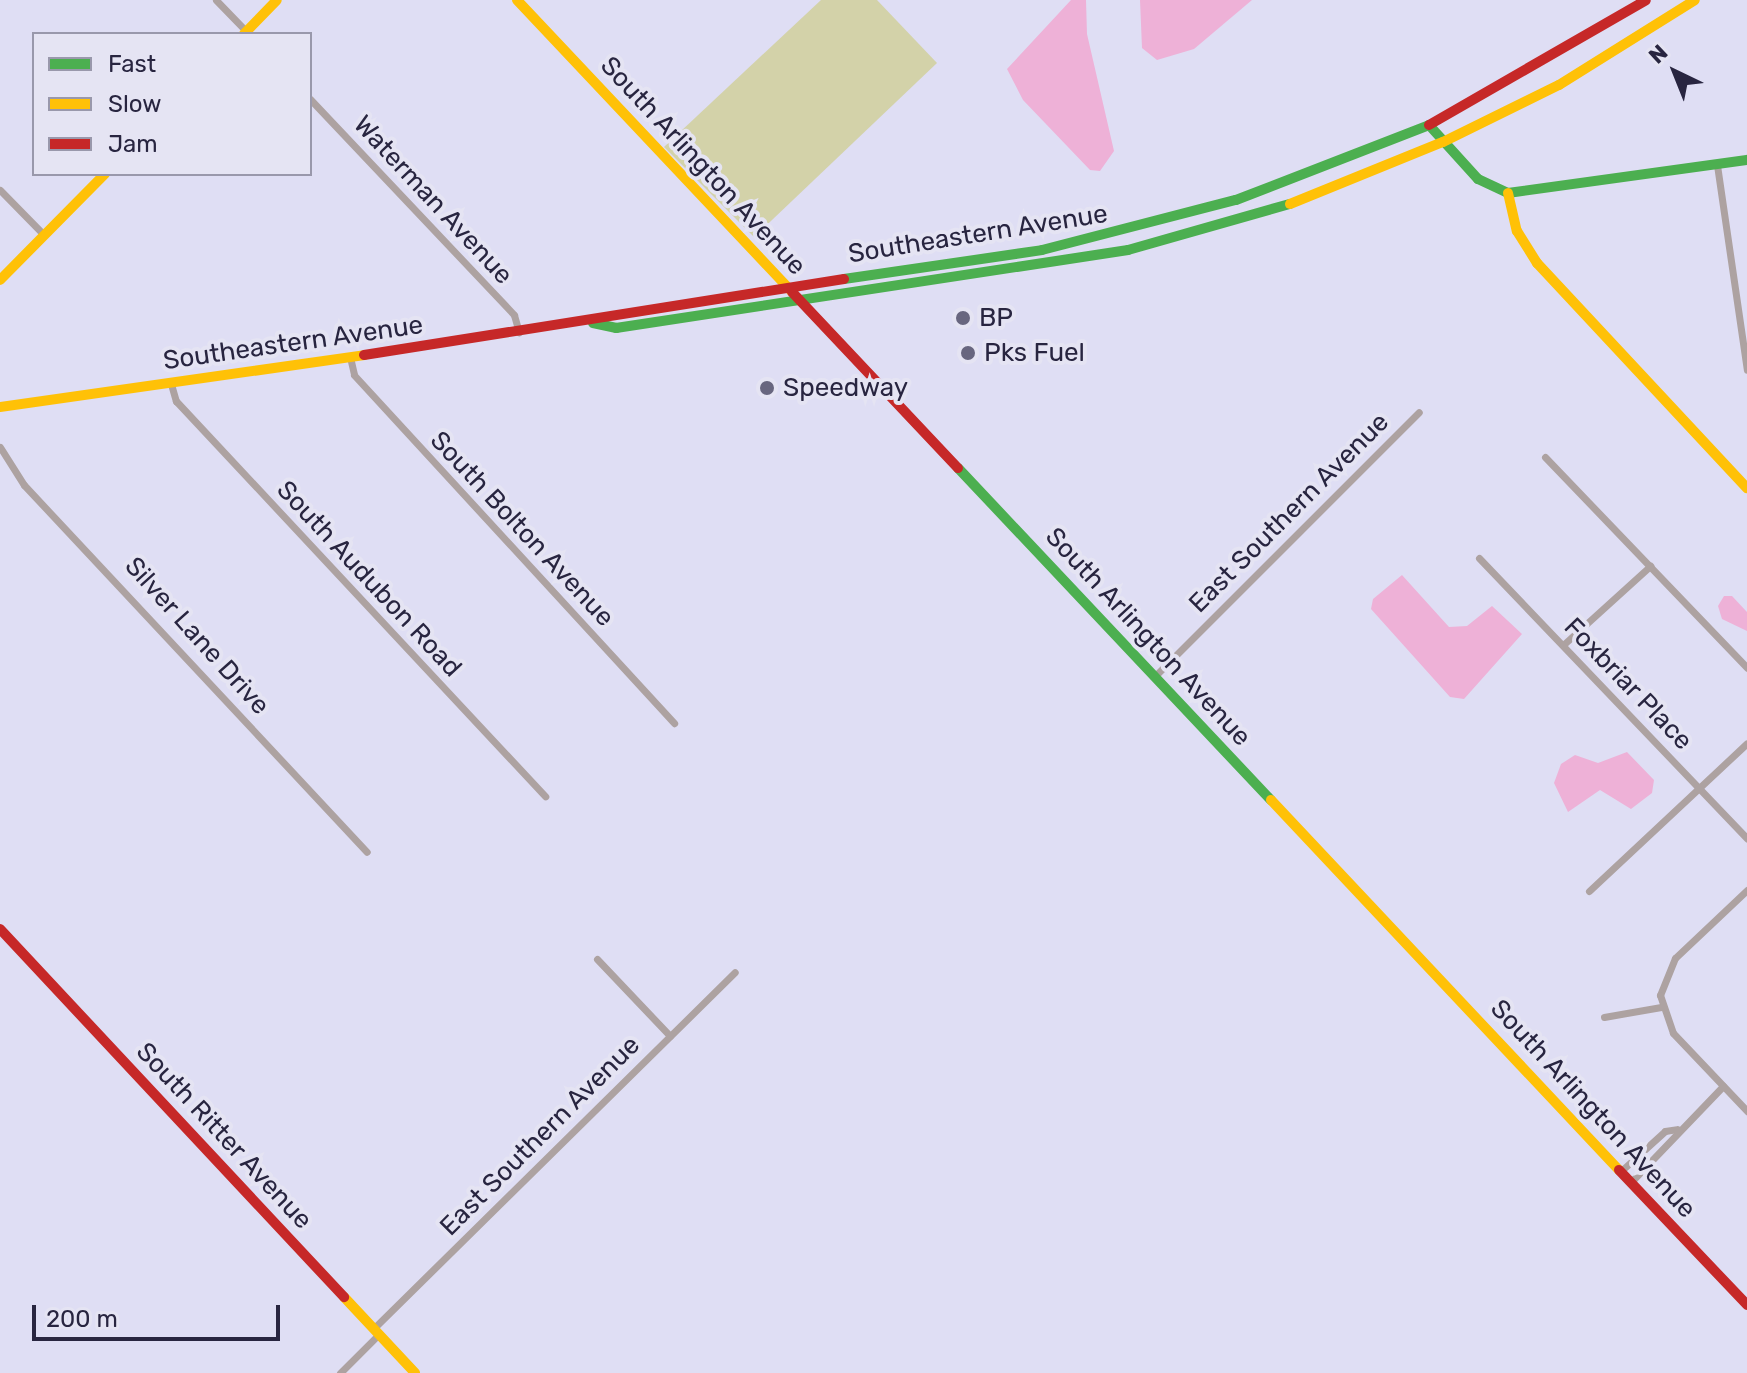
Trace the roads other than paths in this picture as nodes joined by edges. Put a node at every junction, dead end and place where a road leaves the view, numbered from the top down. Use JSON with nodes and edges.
{"nodes":[{"id":1,"x":216,"y":0,"type":"edge"},
{"id":2,"x":277,"y":0,"type":"edge"},
{"id":3,"x":517,"y":0,"type":"edge"},
{"id":4,"x":1646,"y":0,"type":"edge"},
{"id":5,"x":1695,"y":0,"type":"edge"},
{"id":6,"x":245,"y":32,"type":"edge"},
{"id":7,"x":247,"y":32,"type":"edge"},
{"id":8,"x":312,"y":101,"type":"edge"},
{"id":9,"x":1429,"y":125,"type":"junction"},
{"id":10,"x":1443,"y":142,"type":"junction"},
{"id":11,"x":1747,"y":160,"type":"edge"},
{"id":12,"x":1717,"y":165,"type":"junction"},
{"id":13,"x":103,"y":176,"type":"edge"},
{"id":14,"x":0,"y":190,"type":"edge"},
{"id":15,"x":1508,"y":193,"type":"junction"},
{"id":16,"x":44,"y":235,"type":"junction"},
{"id":17,"x":0,"y":280,"type":"edge"},
{"id":18,"x":786,"y":288,"type":"junction"},
{"id":19,"x":800,"y":301,"type":"junction"},
{"id":20,"x":593,"y":323,"type":"junction"},
{"id":21,"x":519,"y":332,"type":"junction"},
{"id":22,"x":350,"y":357,"type":"junction"},
{"id":23,"x":1747,"y":370,"type":"edge"},
{"id":24,"x":171,"y":384,"type":"junction"},
{"id":25,"x":0,"y":407,"type":"edge"},
{"id":26,"x":1419,"y":412,"type":"dead end"},
{"id":27,"x":0,"y":447,"type":"edge"},
{"id":28,"x":1545,"y":457,"type":"dead end"},
{"id":29,"x":1747,"y":488,"type":"edge"},
{"id":30,"x":1479,"y":558,"type":"dead end"},
{"id":31,"x":1650,"y":566,"type":"junction"},
{"id":32,"x":1563,"y":645,"type":"junction"},
{"id":33,"x":1747,"y":668,"type":"edge"},
{"id":34,"x":1155,"y":676,"type":"junction"},
{"id":35,"x":674,"y":723,"type":"dead end"},
{"id":36,"x":1747,"y":743,"type":"edge"},
{"id":37,"x":1699,"y":788,"type":"junction"},
{"id":38,"x":545,"y":796,"type":"dead end"},
{"id":39,"x":1747,"y":838,"type":"edge"},
{"id":40,"x":367,"y":852,"type":"dead end"},
{"id":41,"x":1747,"y":890,"type":"edge"},
{"id":42,"x":1589,"y":891,"type":"dead end"},
{"id":43,"x":0,"y":929,"type":"edge"},
{"id":44,"x":597,"y":959,"type":"dead end"},
{"id":45,"x":735,"y":972,"type":"dead end"},
{"id":46,"x":1661,"y":1007,"type":"junction"},
{"id":47,"x":1604,"y":1017,"type":"dead end"},
{"id":48,"x":670,"y":1036,"type":"junction"},
{"id":49,"x":1723,"y":1086,"type":"junction"},
{"id":50,"x":1747,"y":1111,"type":"edge"},
{"id":51,"x":1677,"y":1129,"type":"junction"},
{"id":52,"x":1621,"y":1171,"type":"junction"},
{"id":53,"x":1631,"y":1182,"type":"junction"},
{"id":54,"x":1747,"y":1305,"type":"edge"},
{"id":55,"x":376,"y":1332,"type":"junction"},
{"id":56,"x":340,"y":1373,"type":"edge"},
{"id":57,"x":415,"y":1373,"type":"edge"}],
"edges":[{"from":1,"to":6,"type":"street"},
{"from":2,"to":7,"type":"main road"},
{"from":3,"to":18,"type":"main road","name":"South Arlington Avenue"},
{"from":4,"to":9,"type":"main road","name":"Southeastern Avenue"},
{"from":5,"to":10,"type":"main road","name":"Southeastern Avenue"},
{"from":8,"to":21,"type":"street","name":"Waterman Avenue"},
{"from":9,"to":10,"type":"main road"},
{"from":9,"to":18,"type":"main road","name":"Southeastern Avenue"},
{"from":10,"to":15,"type":"main road"},
{"from":10,"to":19,"type":"main road","name":"Southeastern Avenue"},
{"from":11,"to":12,"type":"main road"},
{"from":12,"to":15,"type":"main road"},
{"from":12,"to":23,"type":"street"},
{"from":13,"to":16,"type":"main road"},
{"from":14,"to":16,"type":"street"},
{"from":15,"to":29,"type":"main road"},
{"from":16,"to":17,"type":"main road"},
{"from":18,"to":19,"type":"main road","name":"South Arlington Avenue"},
{"from":18,"to":20,"type":"main road","name":"Southeastern Avenue"},
{"from":19,"to":20,"type":"main road","name":"Southeastern Avenue"},
{"from":19,"to":34,"type":"main road","name":"South Arlington Avenue"},
{"from":20,"to":21,"type":"main road","name":"Southeastern Avenue"},
{"from":21,"to":22,"type":"main road","name":"Southeastern Avenue"},
{"from":22,"to":24,"type":"main road","name":"Southeastern Avenue"},
{"from":22,"to":35,"type":"street","name":"South Bolton Avenue"},
{"from":24,"to":25,"type":"main road","name":"Southeastern Avenue"},
{"from":24,"to":38,"type":"street","name":"South Audubon Road"},
{"from":26,"to":34,"type":"street","name":"East Southern Avenue"},
{"from":27,"to":40,"type":"street","name":"Silver Lane Drive"},
{"from":28,"to":31,"type":"street"},
{"from":30,"to":32,"type":"street","name":"Foxbriar Place"},
{"from":31,"to":32,"type":"street"},
{"from":31,"to":33,"type":"street"},
{"from":32,"to":37,"type":"street","name":"Foxbriar Place"},
{"from":34,"to":52,"type":"main road","name":"South Arlington Avenue"},
{"from":36,"to":37,"type":"street"},
{"from":37,"to":39,"type":"street","name":"Foxbriar Place"},
{"from":37,"to":42,"type":"street"},
{"from":41,"to":46,"type":"street"},
{"from":43,"to":55,"type":"main road","name":"South Ritter Avenue"},
{"from":44,"to":48,"type":"street"},
{"from":45,"to":48,"type":"street","name":"East Southern Avenue"},
{"from":46,"to":47,"type":"street"},
{"from":46,"to":49,"type":"street"},
{"from":48,"to":55,"type":"street","name":"East Southern Avenue"},
{"from":49,"to":50,"type":"street"},
{"from":49,"to":51,"type":"street"},
{"from":51,"to":52,"type":"street"},
{"from":51,"to":53,"type":"street"},
{"from":52,"to":53,"type":"main road","name":"South Arlington Avenue"},
{"from":53,"to":54,"type":"main road","name":"South Arlington Avenue"},
{"from":55,"to":56,"type":"street","name":"East Southern Avenue"},
{"from":55,"to":57,"type":"main road","name":"South Ritter Avenue"}]}
